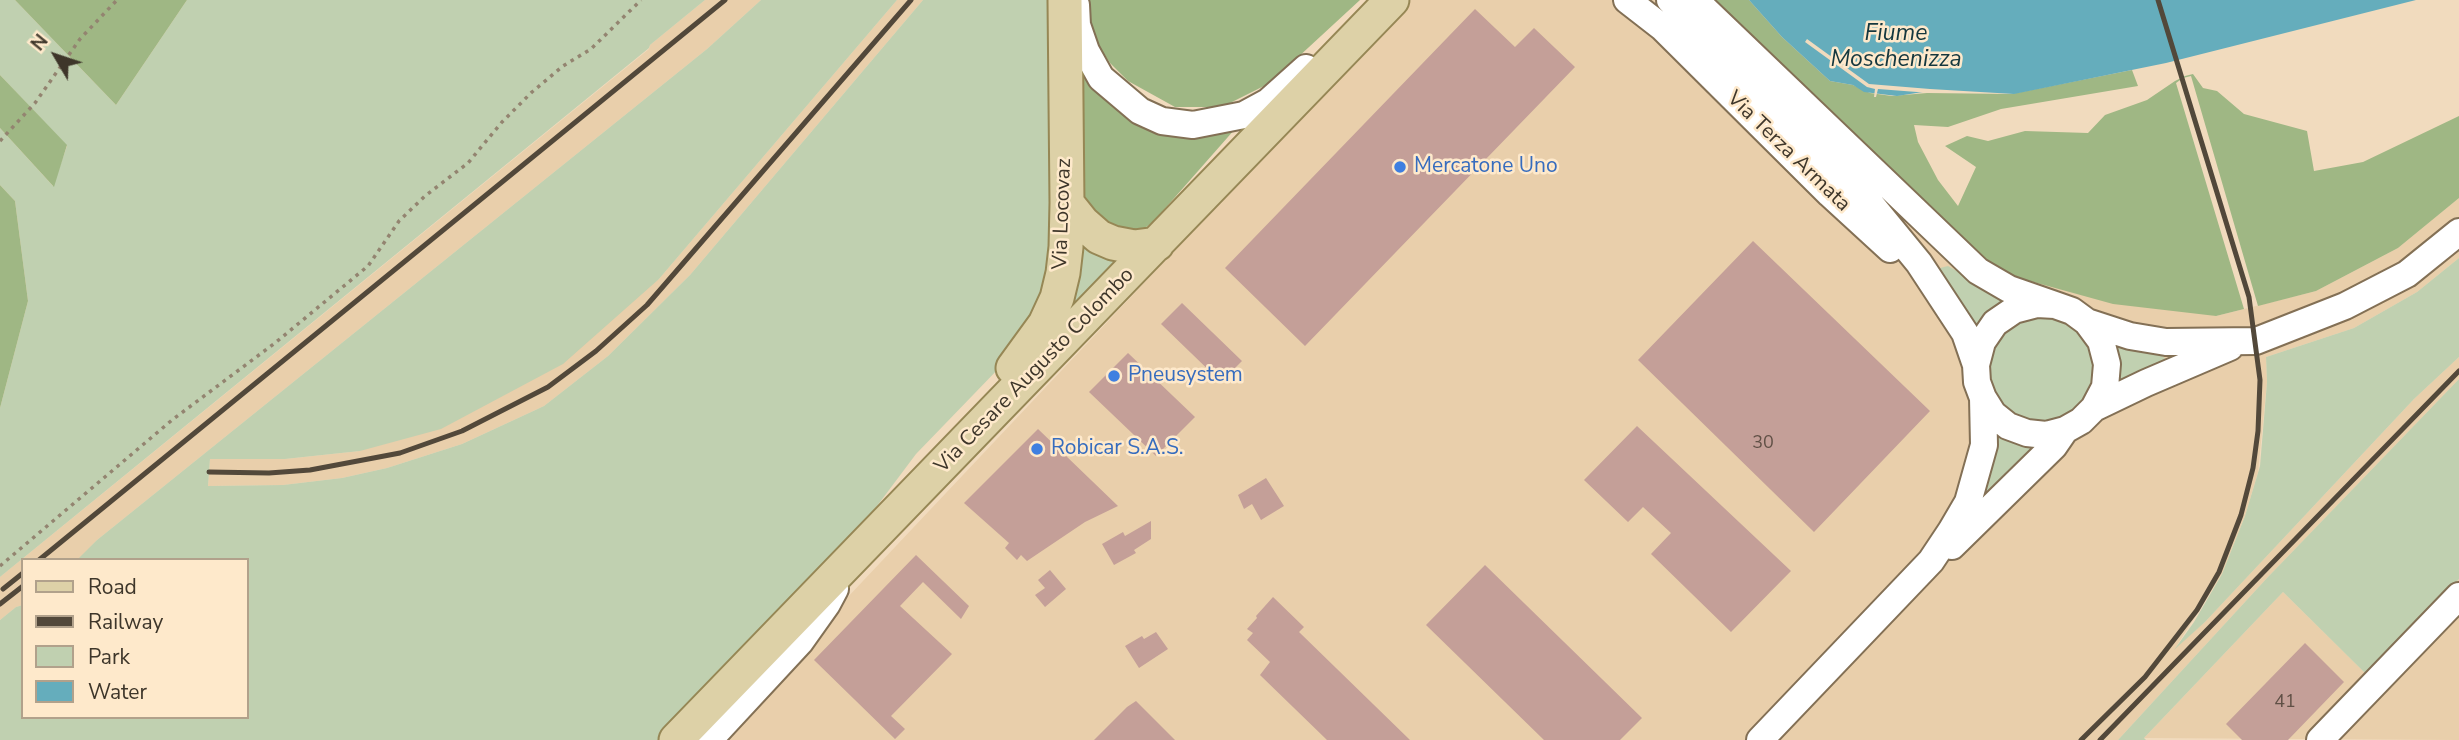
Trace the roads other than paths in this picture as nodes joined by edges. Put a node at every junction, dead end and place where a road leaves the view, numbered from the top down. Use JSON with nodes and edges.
{"nodes":[{"id":1,"x":1065,"y":0,"type":"edge"},
{"id":2,"x":1076,"y":0,"type":"edge"},
{"id":3,"x":1405,"y":0,"type":"edge"},
{"id":4,"x":1627,"y":0,"type":"edge"},
{"id":5,"x":1670,"y":0,"type":"edge"},
{"id":6,"x":1695,"y":0,"type":"edge"},
{"id":7,"x":1385,"y":6,"type":"edge"},
{"id":8,"x":1860,"y":191,"type":"junction"},
{"id":9,"x":1067,"y":203,"type":"junction"},
{"id":10,"x":2459,"y":232,"type":"edge"},
{"id":11,"x":1157,"y":244,"type":"junction"},
{"id":12,"x":1978,"y":271,"type":"junction"},
{"id":13,"x":2055,"y":305,"type":"junction"},
{"id":14,"x":1947,"y":306,"type":"junction"},
{"id":15,"x":2087,"y":321,"type":"junction"},
{"id":16,"x":2245,"y":341,"type":"junction"},
{"id":17,"x":1976,"y":365,"type":"junction"},
{"id":18,"x":1983,"y":398,"type":"junction"},
{"id":19,"x":2094,"y":408,"type":"junction"},
{"id":20,"x":2065,"y":430,"type":"junction"},
{"id":21,"x":937,"y":473,"type":"junction"},
{"id":22,"x":850,"y":561,"type":"junction"},
{"id":23,"x":1931,"y":561,"type":"junction"},
{"id":24,"x":2459,"y":596,"type":"edge"},
{"id":25,"x":677,"y":740,"type":"edge"},
{"id":26,"x":709,"y":740,"type":"edge"},
{"id":27,"x":1760,"y":740,"type":"edge"},
{"id":28,"x":2320,"y":740,"type":"edge"}],
"edges":[{"from":1,"to":9,"type":"main road","name":"Via Locovaz"},
{"from":2,"to":7,"type":"street"},
{"from":3,"to":7,"type":"street"},
{"from":4,"to":14,"type":"street","name":"Via Terza Armata"},
{"from":5,"to":8,"type":"street","name":"Via Terza Armata"},
{"from":6,"to":12,"type":"street","name":"Via Terza Armata"},
{"from":7,"to":11,"type":"main road","name":"Via Cesare Augusto Colombo"},
{"from":8,"to":12,"type":"street","name":"Via Terza Armata"},
{"from":8,"to":14,"type":"street","name":"Via Terza Armata"},
{"from":9,"to":11,"type":"main road"},
{"from":9,"to":21,"type":"main road","name":"Via Locovaz"},
{"from":10,"to":16,"type":"street"},
{"from":11,"to":21,"type":"main road","name":"Via Cesare Augusto Colombo"},
{"from":12,"to":13,"type":"street","name":"Via Terza Armata"},
{"from":13,"to":15,"type":"street","name":"Via Terza Armata"},
{"from":13,"to":17,"type":"street"},
{"from":14,"to":17,"type":"street","name":"Via Terza Armata"},
{"from":15,"to":16,"type":"street","name":"Via Terza Armata"},
{"from":15,"to":19,"type":"street"},
{"from":16,"to":19,"type":"street","name":"Via Terza Armata"},
{"from":17,"to":18,"type":"street","name":"Via Terza Armata"},
{"from":18,"to":20,"type":"street","name":"Via Terza Armata"},
{"from":18,"to":23,"type":"street","name":"Via Terza Armata"},
{"from":19,"to":20,"type":"street","name":"Via Terza Armata"},
{"from":20,"to":23,"type":"street","name":"Via Terza Armata"},
{"from":21,"to":22,"type":"main road","name":"Via Cesare Augusto Colombo"},
{"from":22,"to":25,"type":"main road","name":"Via Cesare Augusto Colombo"},
{"from":22,"to":26,"type":"street"},
{"from":23,"to":27,"type":"street","name":"Via Terza Armata"},
{"from":24,"to":28,"type":"street"}]}
